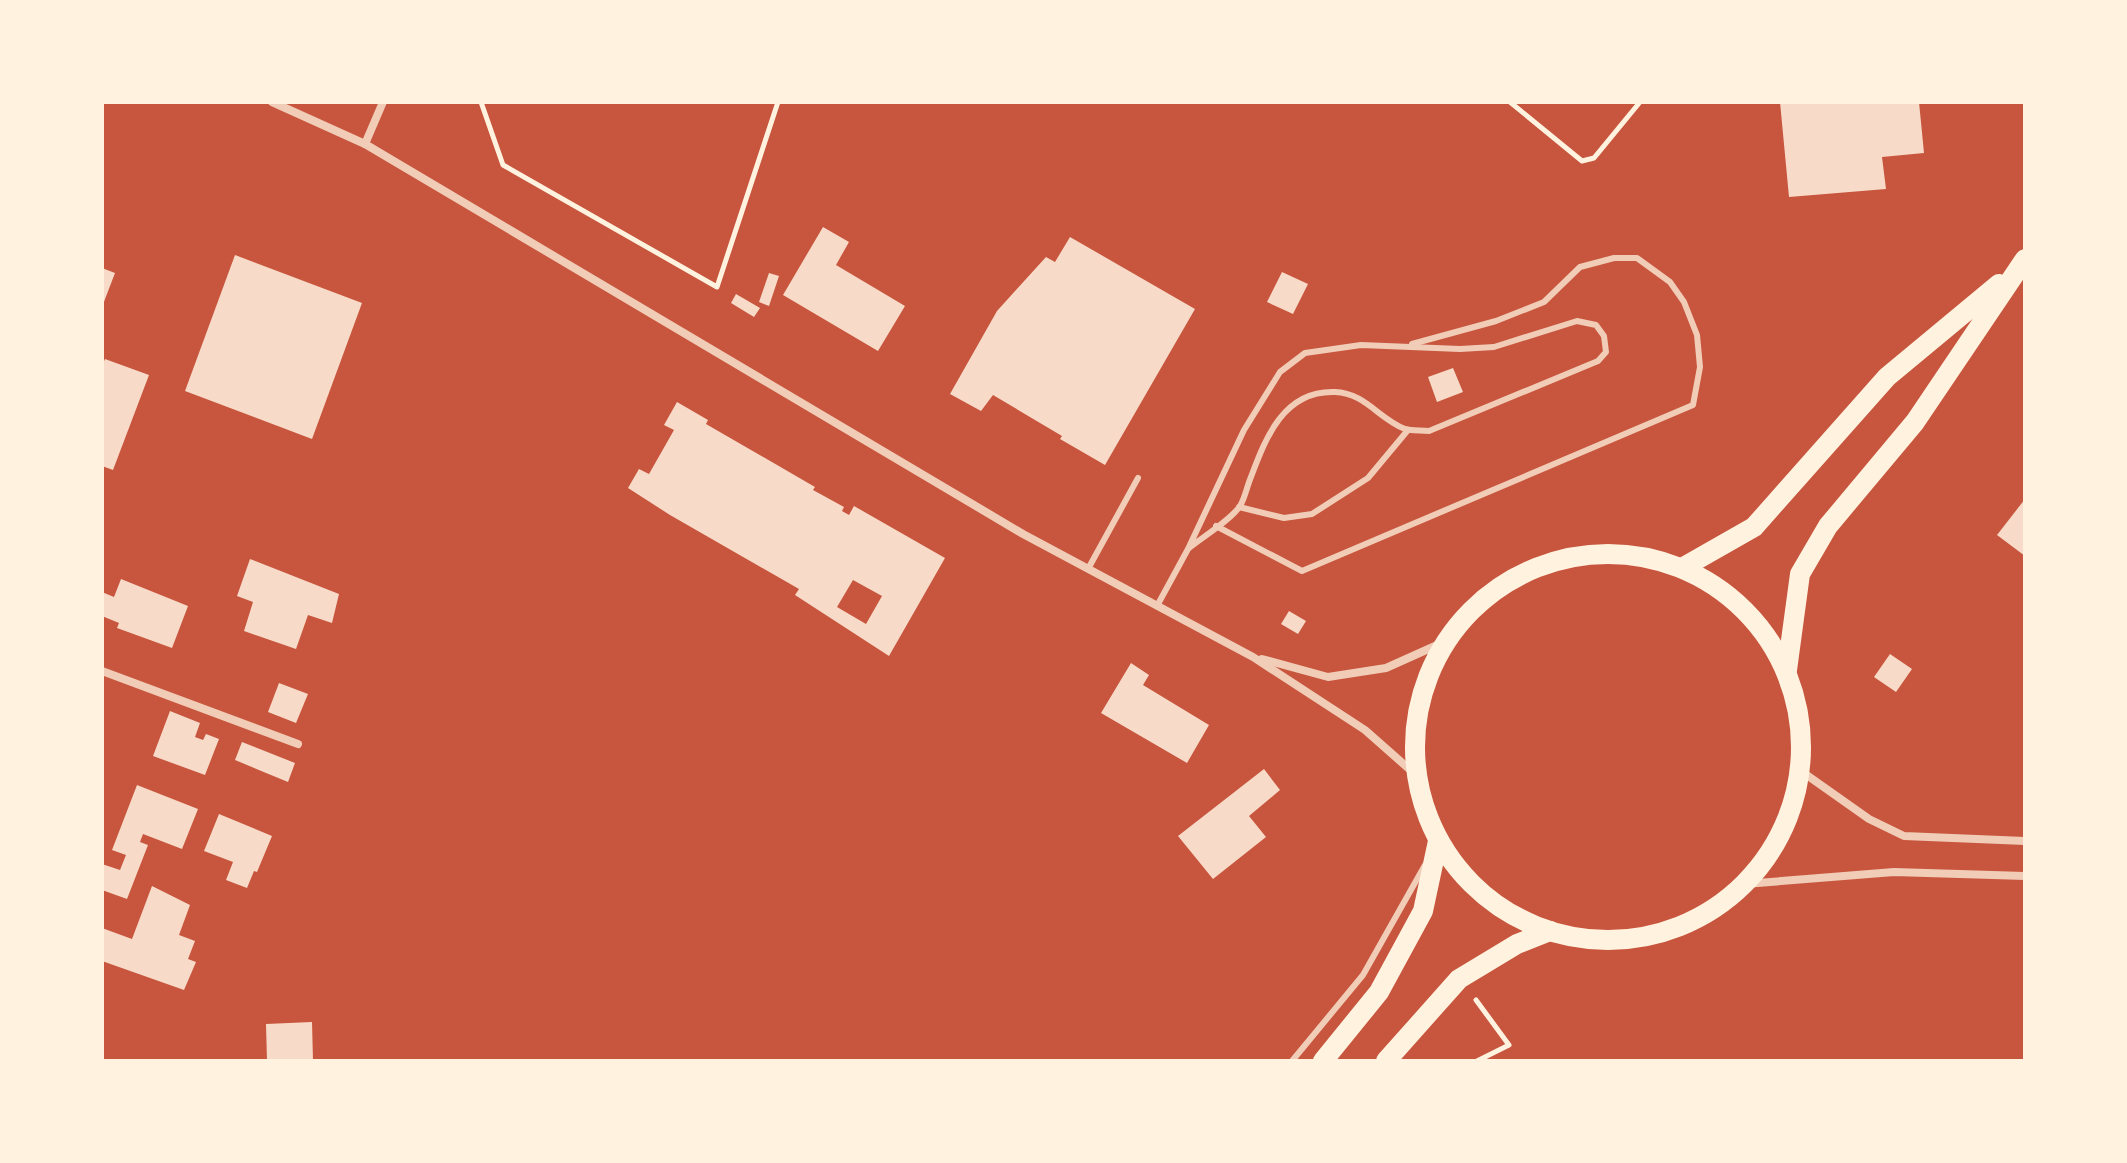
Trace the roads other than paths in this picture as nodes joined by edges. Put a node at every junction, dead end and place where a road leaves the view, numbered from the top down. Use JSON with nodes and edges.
{"nodes":[{"id":1,"x":272,"y":102,"type":"edge"},
{"id":2,"x":383,"y":102,"type":"edge"},
{"id":3,"x":365,"y":144,"type":"junction"},
{"id":4,"x":2021,"y":264,"type":"edge"},
{"id":5,"x":1403,"y":346,"type":"junction"},
{"id":6,"x":1408,"y":430,"type":"junction"},
{"id":7,"x":1138,"y":478,"type":"dead end"},
{"id":8,"x":1239,"y":507,"type":"junction"},
{"id":9,"x":1216,"y":526,"type":"junction"},
{"id":10,"x":1188,"y":549,"type":"junction"},
{"id":11,"x":1682,"y":568,"type":"junction"},
{"id":12,"x":1088,"y":569,"type":"junction"},
{"id":13,"x":1157,"y":606,"type":"junction"},
{"id":14,"x":1444,"y":642,"type":"junction"},
{"id":15,"x":1253,"y":657,"type":"junction"},
{"id":16,"x":1787,"y":670,"type":"junction"},
{"id":17,"x":102,"y":671,"type":"edge"},
{"id":18,"x":298,"y":744,"type":"dead end"},
{"id":19,"x":1801,"y":771,"type":"junction"},
{"id":20,"x":1416,"y":775,"type":"junction"},
{"id":21,"x":1438,"y":841,"type":"junction"},
{"id":22,"x":2025,"y":841,"type":"edge"},
{"id":23,"x":2025,"y":876,"type":"edge"},
{"id":24,"x":1745,"y":884,"type":"junction"},
{"id":25,"x":1550,"y":931,"type":"junction"},
{"id":26,"x":1292,"y":1061,"type":"edge"},
{"id":27,"x":1323,"y":1061,"type":"edge"},
{"id":28,"x":1386,"y":1061,"type":"edge"}],
"edges":[{"from":1,"to":3,"type":"street"},
{"from":2,"to":3,"type":"street"},
{"from":3,"to":12,"type":"street"},
{"from":4,"to":11,"type":"main road"},
{"from":4,"to":16,"type":"main road"},
{"from":5,"to":6,"type":"lane"},
{"from":5,"to":9,"type":"lane"},
{"from":5,"to":10,"type":"lane"},
{"from":6,"to":8,"type":"lane"},
{"from":6,"to":8,"type":"lane"},
{"from":7,"to":12,"type":"lane"},
{"from":8,"to":9,"type":"lane"},
{"from":9,"to":10,"type":"lane"},
{"from":10,"to":13,"type":"lane"},
{"from":11,"to":14,"type":"main road"},
{"from":11,"to":16,"type":"main road"},
{"from":12,"to":13,"type":"street"},
{"from":13,"to":15,"type":"street"},
{"from":14,"to":15,"type":"street"},
{"from":14,"to":20,"type":"main road"},
{"from":15,"to":20,"type":"street"},
{"from":16,"to":19,"type":"main road"},
{"from":17,"to":18,"type":"street"},
{"from":19,"to":22,"type":"street"},
{"from":19,"to":24,"type":"main road"},
{"from":20,"to":21,"type":"main road"},
{"from":21,"to":25,"type":"main road"},
{"from":21,"to":26,"type":"lane"},
{"from":21,"to":27,"type":"main road"},
{"from":23,"to":24,"type":"street"},
{"from":24,"to":25,"type":"main road"},
{"from":25,"to":28,"type":"main road"}]}
